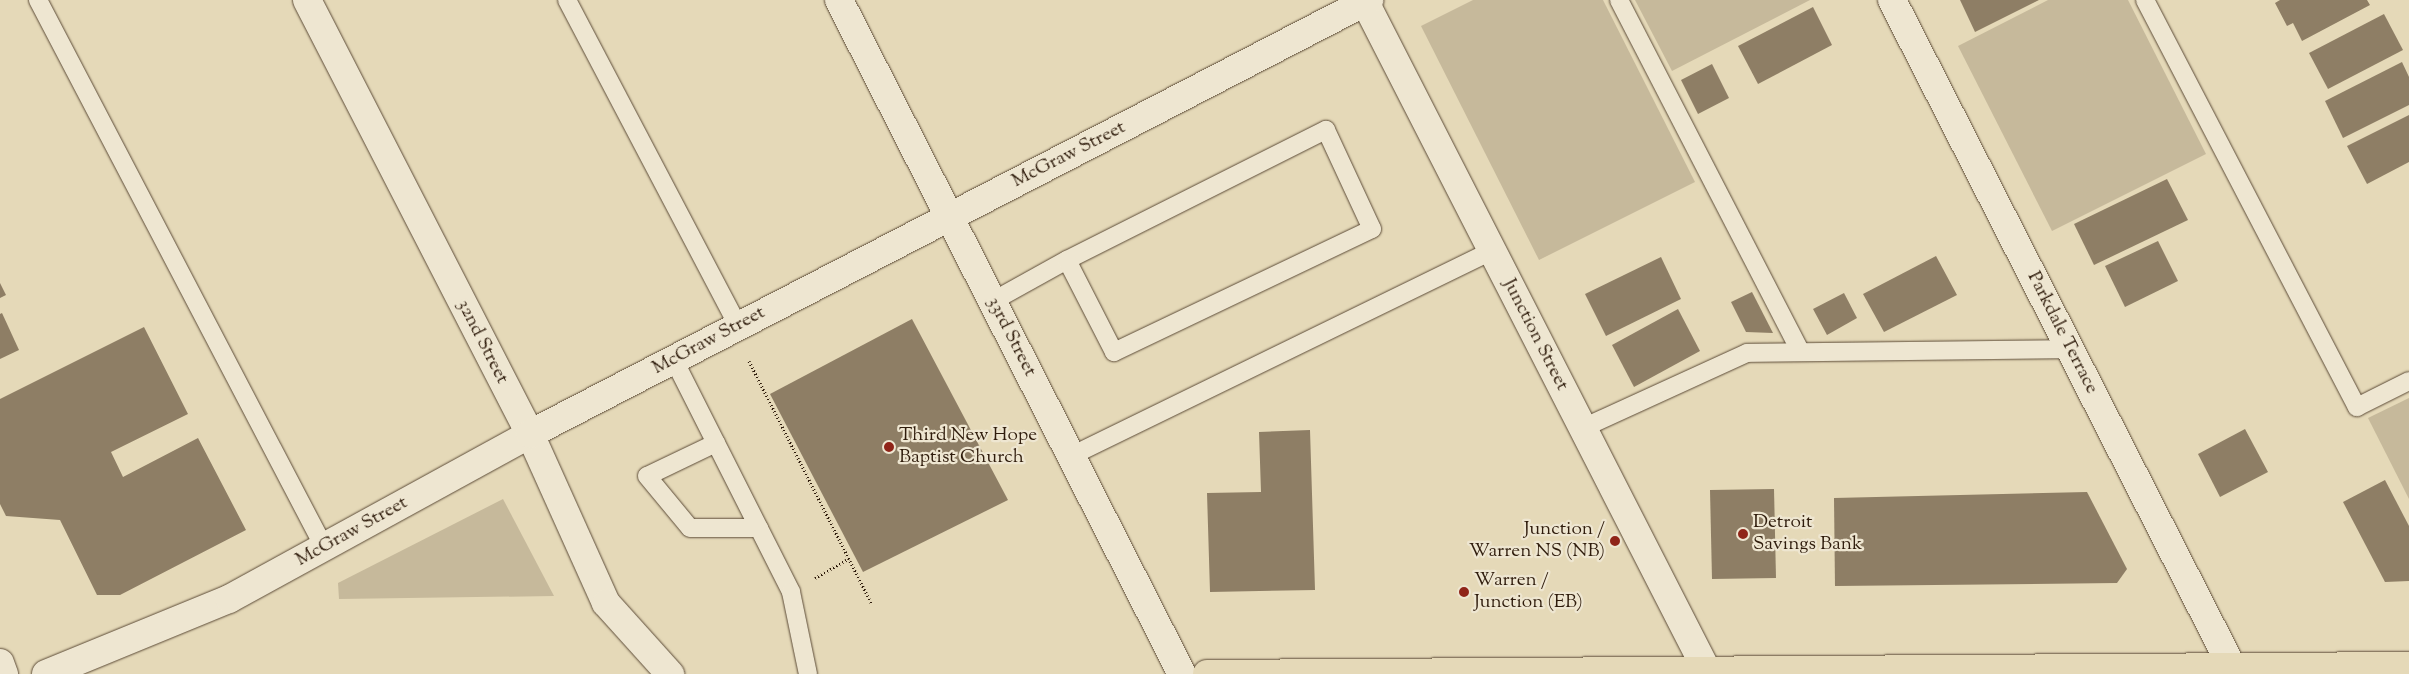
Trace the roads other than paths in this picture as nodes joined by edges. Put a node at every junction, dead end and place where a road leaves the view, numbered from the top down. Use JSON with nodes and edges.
{"nodes":[{"id":1,"x":38,"y":0,"type":"edge"},
{"id":2,"x":307,"y":0,"type":"edge"},
{"id":3,"x":567,"y":0,"type":"edge"},
{"id":4,"x":839,"y":0,"type":"edge"},
{"id":5,"x":1619,"y":0,"type":"edge"},
{"id":6,"x":1892,"y":0,"type":"edge"},
{"id":7,"x":2144,"y":0,"type":"edge"},
{"id":8,"x":1366,"y":1,"type":"edge"},
{"id":9,"x":950,"y":216,"type":"junction"},
{"id":10,"x":1492,"y":251,"type":"junction"},
{"id":11,"x":1067,"y":260,"type":"junction"},
{"id":12,"x":993,"y":301,"type":"junction"},
{"id":13,"x":738,"y":326,"type":"junction"},
{"id":14,"x":2070,"y":349,"type":"junction"},
{"id":15,"x":1800,"y":350,"type":"junction"},
{"id":16,"x":674,"y":360,"type":"junction"},
{"id":17,"x":2409,"y":380,"type":"edge"},
{"id":18,"x":1583,"y":428,"type":"junction"},
{"id":19,"x":530,"y":434,"type":"junction"},
{"id":20,"x":716,"y":443,"type":"junction"},
{"id":21,"x":1071,"y":456,"type":"junction"},
{"id":22,"x":759,"y":528,"type":"junction"},
{"id":23,"x":324,"y":547,"type":"junction"},
{"id":24,"x":0,"y":663,"type":"edge"},
{"id":25,"x":2409,"y":666,"type":"edge"},
{"id":26,"x":2232,"y":667,"type":"junction"},
{"id":27,"x":1707,"y":670,"type":"junction"},
{"id":28,"x":1888,"y":672,"type":"edge"},
{"id":29,"x":4,"y":674,"type":"edge"},
{"id":30,"x":46,"y":674,"type":"edge"},
{"id":31,"x":670,"y":674,"type":"edge"},
{"id":32,"x":808,"y":674,"type":"edge"},
{"id":33,"x":1182,"y":674,"type":"edge"},
{"id":34,"x":1207,"y":674,"type":"edge"},
{"id":35,"x":1286,"y":674,"type":"edge"}],
"edges":[{"from":1,"to":23,"type":"lane"},
{"from":2,"to":19,"type":"street","name":"32nd Street"},
{"from":3,"to":13,"type":"lane"},
{"from":4,"to":9,"type":"street","name":"33rd Street"},
{"from":5,"to":15,"type":"lane"},
{"from":6,"to":14,"type":"street","name":"Parkdale Terrace"},
{"from":7,"to":17,"type":"lane"},
{"from":8,"to":9,"type":"street","name":"McGraw Street"},
{"from":8,"to":10,"type":"street","name":"Junction Street"},
{"from":9,"to":12,"type":"street","name":"33rd Street"},
{"from":9,"to":13,"type":"street","name":"McGraw Street"},
{"from":10,"to":18,"type":"street","name":"Junction Street"},
{"from":10,"to":21,"type":"lane"},
{"from":11,"to":11,"type":"lane"},
{"from":11,"to":12,"type":"lane"},
{"from":12,"to":21,"type":"street","name":"33rd Street"},
{"from":13,"to":16,"type":"street","name":"McGraw Street"},
{"from":14,"to":15,"type":"lane"},
{"from":14,"to":26,"type":"street","name":"Parkdale Terrace"},
{"from":15,"to":18,"type":"lane"},
{"from":16,"to":19,"type":"street","name":"McGraw Street"},
{"from":16,"to":20,"type":"lane"},
{"from":18,"to":27,"type":"street","name":"Junction Street"},
{"from":19,"to":23,"type":"street","name":"McGraw Street"},
{"from":19,"to":31,"type":"street","name":"32nd Street"},
{"from":20,"to":22,"type":"lane"},
{"from":20,"to":22,"type":"lane"},
{"from":21,"to":33,"type":"street","name":"33rd Street"},
{"from":22,"to":32,"type":"lane"},
{"from":23,"to":30,"type":"street","name":"McGraw Street"},
{"from":24,"to":29,"type":"street"},
{"from":25,"to":26,"type":"main road"},
{"from":26,"to":28,"type":"main road"},
{"from":27,"to":28,"type":"main road"},
{"from":27,"to":35,"type":"main road"},
{"from":34,"to":35,"type":"main road"}]}
